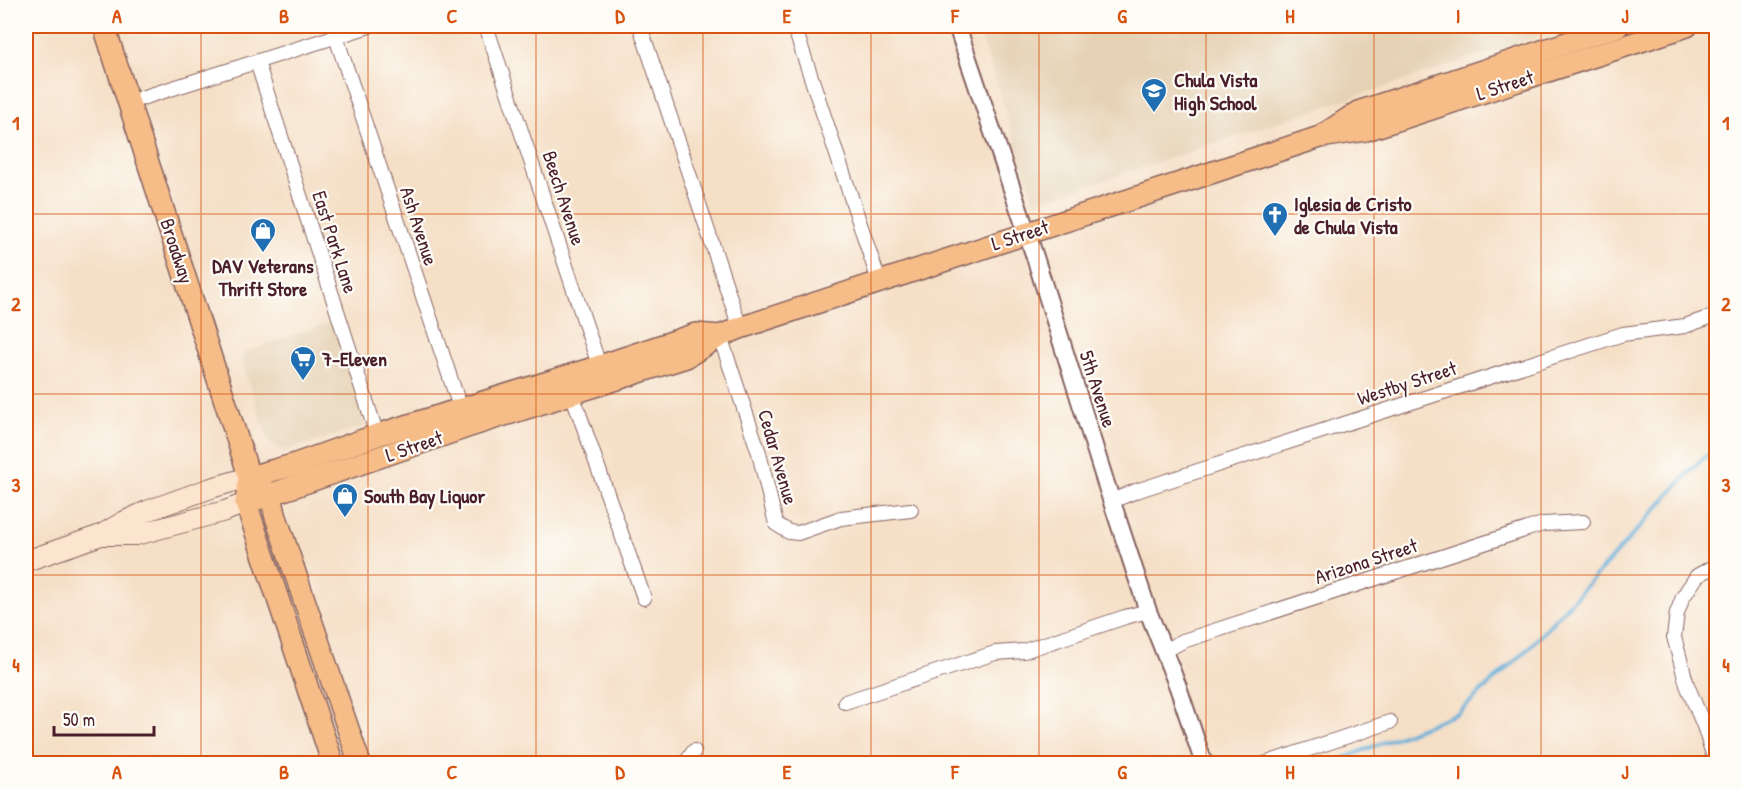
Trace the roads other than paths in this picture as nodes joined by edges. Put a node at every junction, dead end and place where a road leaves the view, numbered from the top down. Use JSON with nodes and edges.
{"nodes":[{"id":1,"x":104,"y":26,"type":"edge"},
{"id":2,"x":369,"y":26,"type":"edge"},
{"id":3,"x":486,"y":26,"type":"edge"},
{"id":4,"x":640,"y":26,"type":"edge"},
{"id":5,"x":794,"y":26,"type":"edge"},
{"id":6,"x":957,"y":26,"type":"edge"},
{"id":7,"x":1618,"y":26,"type":"edge"},
{"id":8,"x":1688,"y":26,"type":"edge"},
{"id":9,"x":336,"y":37,"type":"junction"},
{"id":10,"x":257,"y":62,"type":"junction"},
{"id":11,"x":129,"y":102,"type":"junction"},
{"id":12,"x":1320,"y":137,"type":"junction"},
{"id":13,"x":1027,"y":233,"type":"junction"},
{"id":14,"x":879,"y":281,"type":"junction"},
{"id":15,"x":1716,"y":315,"type":"edge"},
{"id":16,"x":740,"y":328,"type":"junction"},
{"id":17,"x":720,"y":336,"type":"junction"},
{"id":18,"x":602,"y":375,"type":"junction"},
{"id":19,"x":569,"y":385,"type":"junction"},
{"id":20,"x":463,"y":418,"type":"junction"},
{"id":21,"x":378,"y":435,"type":"junction"},
{"id":22,"x":249,"y":477,"type":"junction"},
{"id":23,"x":271,"y":495,"type":"junction"},
{"id":24,"x":1112,"y":501,"type":"junction"},
{"id":25,"x":246,"y":503,"type":"junction"},
{"id":26,"x":911,"y":510,"type":"dead end"},
{"id":27,"x":1583,"y":522,"type":"dead end"},
{"id":28,"x":101,"y":535,"type":"junction"},
{"id":29,"x":26,"y":561,"type":"edge"},
{"id":30,"x":1716,"y":565,"type":"edge"},
{"id":31,"x":644,"y":598,"type":"dead end"},
{"id":32,"x":1148,"y":611,"type":"junction"},
{"id":33,"x":1164,"y":651,"type":"junction"},
{"id":34,"x":845,"y":702,"type":"dead end"},
{"id":35,"x":1390,"y":722,"type":"dead end"},
{"id":36,"x":694,"y":751,"type":"dead end"},
{"id":37,"x":333,"y":764,"type":"edge"},
{"id":38,"x":360,"y":764,"type":"edge"},
{"id":39,"x":685,"y":764,"type":"edge"},
{"id":40,"x":1204,"y":764,"type":"edge"},
{"id":41,"x":1264,"y":764,"type":"edge"},
{"id":42,"x":1716,"y":764,"type":"edge"}],
"edges":[{"from":1,"to":11,"type":"main road","name":"Broadway"},
{"from":2,"to":9,"type":"street"},
{"from":3,"to":18,"type":"street","name":"Beech Avenue"},
{"from":4,"to":16,"type":"street"},
{"from":5,"to":14,"type":"street"},
{"from":6,"to":13,"type":"street","name":"5th Avenue"},
{"from":7,"to":12,"type":"main road","name":"L Street"},
{"from":8,"to":12,"type":"main road","name":"L Street"},
{"from":9,"to":10,"type":"street"},
{"from":9,"to":20,"type":"street","name":"Ash Avenue"},
{"from":10,"to":11,"type":"street"},
{"from":10,"to":21,"type":"street","name":"East Park Lane"},
{"from":11,"to":22,"type":"main road","name":"Broadway"},
{"from":12,"to":13,"type":"main road","name":"L Street"},
{"from":13,"to":14,"type":"main road","name":"L Street"},
{"from":13,"to":24,"type":"street","name":"5th Avenue"},
{"from":14,"to":16,"type":"main road","name":"L Street"},
{"from":15,"to":24,"type":"street","name":"Westby Street"},
{"from":16,"to":17,"type":"main road","name":"L Street"},
{"from":17,"to":18,"type":"main road","name":"L Street"},
{"from":17,"to":26,"type":"street","name":"Cedar Avenue"},
{"from":18,"to":19,"type":"main road","name":"L Street"},
{"from":19,"to":20,"type":"main road","name":"L Street"},
{"from":19,"to":31,"type":"street"},
{"from":20,"to":21,"type":"main road","name":"L Street"},
{"from":20,"to":23,"type":"main road","name":"L Street"},
{"from":21,"to":22,"type":"main road","name":"L Street"},
{"from":22,"to":23,"type":"main road"},
{"from":22,"to":25,"type":"main road","name":"Broadway"},
{"from":22,"to":28,"type":"main road","name":"L Street"},
{"from":23,"to":25,"type":"main road","name":"L Street"},
{"from":23,"to":38,"type":"main road"},
{"from":24,"to":32,"type":"street","name":"5th Avenue"},
{"from":25,"to":28,"type":"main road","name":"L Street"},
{"from":25,"to":37,"type":"main road","name":"Broadway"},
{"from":27,"to":33,"type":"street","name":"Arizona Street"},
{"from":28,"to":29,"type":"main road","name":"L Street"},
{"from":30,"to":42,"type":"street"},
{"from":32,"to":33,"type":"street","name":"5th Avenue"},
{"from":32,"to":34,"type":"street"},
{"from":33,"to":40,"type":"street","name":"5th Avenue"},
{"from":35,"to":41,"type":"street"},
{"from":36,"to":39,"type":"street"}]}
